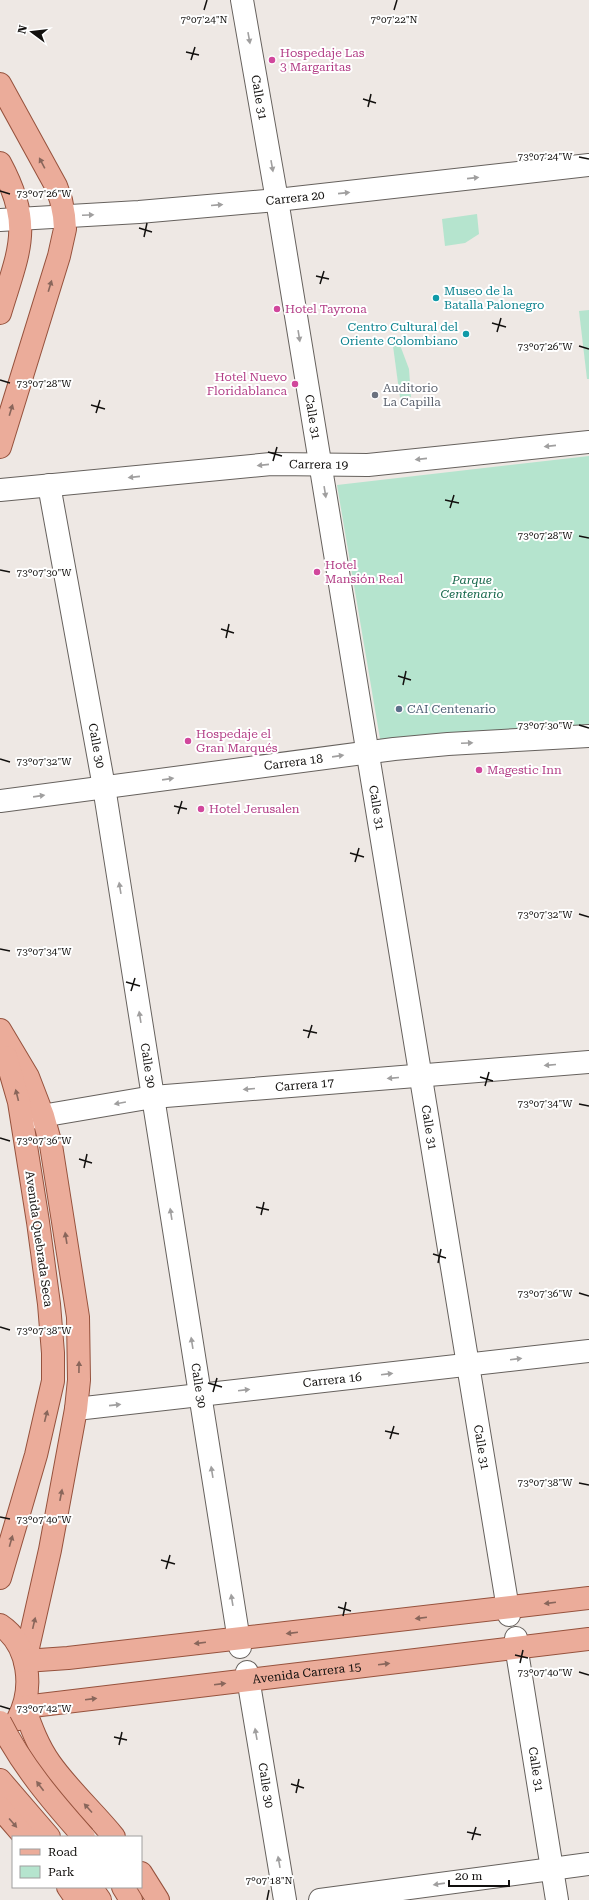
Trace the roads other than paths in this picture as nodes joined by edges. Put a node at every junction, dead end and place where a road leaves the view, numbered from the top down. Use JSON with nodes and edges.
{"nodes":[{"id":1,"x":242,"y":0,"type":"edge"},
{"id":2,"x":0,"y":84,"type":"edge"},
{"id":3,"x":0,"y":163,"type":"edge"},
{"id":4,"x":589,"y":165,"type":"edge"},
{"id":5,"x":277,"y":200,"type":"junction"},
{"id":6,"x":64,"y":216,"type":"junction"},
{"id":7,"x":10,"y":220,"type":"edge"},
{"id":8,"x":0,"y":313,"type":"edge"},
{"id":9,"x":589,"y":442,"type":"edge"},
{"id":10,"x":0,"y":447,"type":"edge"},
{"id":11,"x":320,"y":465,"type":"junction"},
{"id":12,"x":50,"y":485,"type":"junction"},
{"id":13,"x":0,"y":490,"type":"edge"},
{"id":14,"x":589,"y":736,"type":"edge"},
{"id":15,"x":368,"y":752,"type":"junction"},
{"id":16,"x":104,"y":787,"type":"junction"},
{"id":17,"x":0,"y":801,"type":"edge"},
{"id":18,"x":0,"y":1030,"type":"edge"},
{"id":19,"x":0,"y":1041,"type":"edge"},
{"id":20,"x":589,"y":1062,"type":"edge"},
{"id":21,"x":421,"y":1075,"type":"junction"},
{"id":22,"x":153,"y":1097,"type":"junction"},
{"id":23,"x":43,"y":1116,"type":"junction"},
{"id":24,"x":22,"y":1120,"type":"junction"},
{"id":25,"x":589,"y":1350,"type":"edge"},
{"id":26,"x":469,"y":1364,"type":"junction"},
{"id":27,"x":200,"y":1395,"type":"junction"},
{"id":28,"x":76,"y":1409,"type":"junction"},
{"id":29,"x":0,"y":1578,"type":"edge"},
{"id":30,"x":589,"y":1598,"type":"edge"},
{"id":31,"x":509,"y":1611,"type":"junction"},
{"id":32,"x":0,"y":1625,"type":"edge"},
{"id":33,"x":589,"y":1639,"type":"edge"},
{"id":34,"x":239,"y":1643,"type":"junction"},
{"id":35,"x":517,"y":1643,"type":"junction"},
{"id":36,"x":25,"y":1661,"type":"junction"},
{"id":37,"x":247,"y":1676,"type":"junction"},
{"id":38,"x":24,"y":1708,"type":"junction"},
{"id":39,"x":0,"y":1722,"type":"edge"},
{"id":40,"x":0,"y":1741,"type":"edge"},
{"id":41,"x":0,"y":1780,"type":"edge"},
{"id":42,"x":0,"y":1808,"type":"edge"},
{"id":43,"x":24,"y":1836,"type":"edge"},
{"id":44,"x":48,"y":1836,"type":"edge"},
{"id":45,"x":83,"y":1836,"type":"edge"},
{"id":46,"x":113,"y":1836,"type":"edge"},
{"id":47,"x":589,"y":1864,"type":"edge"},
{"id":48,"x":552,"y":1868,"type":"junction"},
{"id":49,"x":142,"y":1874,"type":"edge"},
{"id":50,"x":69,"y":1888,"type":"edge"},
{"id":51,"x":92,"y":1888,"type":"edge"},
{"id":52,"x":124,"y":1888,"type":"edge"},
{"id":53,"x":76,"y":1900,"type":"edge"},
{"id":54,"x":100,"y":1900,"type":"edge"},
{"id":55,"x":131,"y":1900,"type":"edge"},
{"id":56,"x":158,"y":1900,"type":"edge"},
{"id":57,"x":286,"y":1900,"type":"edge"},
{"id":58,"x":320,"y":1900,"type":"edge"},
{"id":59,"x":557,"y":1900,"type":"edge"}],
"edges":[{"from":1,"to":5,"type":"street","name":"Calle 31","one_way":true},
{"from":6,"to":2,"type":"main road","one_way":true},
{"from":3,"to":7,"type":"main road"},
{"from":5,"to":4,"type":"street","name":"Carrera 20","one_way":true},
{"from":6,"to":5,"type":"street","name":"Carrera 20","one_way":true},
{"from":5,"to":11,"type":"street","name":"Calle 31","one_way":true},
{"from":6,"to":7,"type":"street","name":"Carrera 20"},
{"from":10,"to":6,"type":"main road","one_way":true},
{"from":7,"to":8,"type":"main road"},
{"from":9,"to":11,"type":"street","name":"Carrera 19","one_way":true},
{"from":11,"to":12,"type":"street","name":"Carrera 19","one_way":true},
{"from":11,"to":15,"type":"street","name":"Calle 31","one_way":true},
{"from":12,"to":13,"type":"street","name":"Carrera 19"},
{"from":12,"to":16,"type":"street","name":"Calle 30"},
{"from":15,"to":14,"type":"street","name":"Carrera 18","one_way":true},
{"from":16,"to":15,"type":"street","name":"Carrera 18","one_way":true},
{"from":15,"to":21,"type":"street","name":"Calle 31"},
{"from":17,"to":16,"type":"street","name":"Carrera 18","one_way":true},
{"from":22,"to":16,"type":"street","name":"Calle 30","one_way":true},
{"from":18,"to":23,"type":"main road"},
{"from":24,"to":19,"type":"main road","name":"Avenida Quebrada Seca","one_way":true},
{"from":20,"to":21,"type":"street","name":"Carrera 17","one_way":true},
{"from":21,"to":22,"type":"street","name":"Carrera 17","one_way":true},
{"from":21,"to":26,"type":"street","name":"Calle 31"},
{"from":22,"to":23,"type":"street","name":"Carrera 17","one_way":true},
{"from":27,"to":22,"type":"street","name":"Calle 30","one_way":true},
{"from":23,"to":24,"type":"street","name":"Carrera 17"},
{"from":28,"to":23,"type":"main road","one_way":true},
{"from":29,"to":24,"type":"main road","name":"Avenida Quebrada Seca","one_way":true},
{"from":26,"to":25,"type":"street","name":"Carrera 16","one_way":true},
{"from":27,"to":26,"type":"street","name":"Carrera 16","one_way":true},
{"from":26,"to":31,"type":"street","name":"Calle 31"},
{"from":28,"to":27,"type":"street","name":"Carrera 16","one_way":true},
{"from":34,"to":27,"type":"street","name":"Calle 30","one_way":true},
{"from":36,"to":28,"type":"main road","one_way":true},
{"from":30,"to":31,"type":"main road","one_way":true},
{"from":31,"to":34,"type":"main road","one_way":true},
{"from":32,"to":36,"type":"main road"},
{"from":33,"to":35,"type":"main road","name":"Avenida Carrera 15"},
{"from":34,"to":36,"type":"main road","one_way":true},
{"from":37,"to":35,"type":"main road","name":"Avenida Carrera 15","one_way":true},
{"from":35,"to":48,"type":"street","name":"Calle 31"},
{"from":36,"to":38,"type":"main road"},
{"from":38,"to":37,"type":"main road","name":"Avenida Carrera 15","one_way":true},
{"from":57,"to":37,"type":"street","name":"Calle 30","one_way":true},
{"from":38,"to":40,"type":"main road"},
{"from":46,"to":38,"type":"main road","one_way":true},
{"from":45,"to":39,"type":"main road","one_way":true,"bridge":true},
{"from":41,"to":44,"type":"main road"},
{"from":42,"to":43,"type":"main road","one_way":true},
{"from":47,"to":48,"type":"street"},
{"from":48,"to":58,"type":"street","one_way":true},
{"from":48,"to":59,"type":"street","name":"Calle 31"},
{"from":49,"to":56,"type":"main road"},
{"from":50,"to":53,"type":"main road"},
{"from":51,"to":54,"type":"main road"},
{"from":52,"to":55,"type":"main road"}]}
